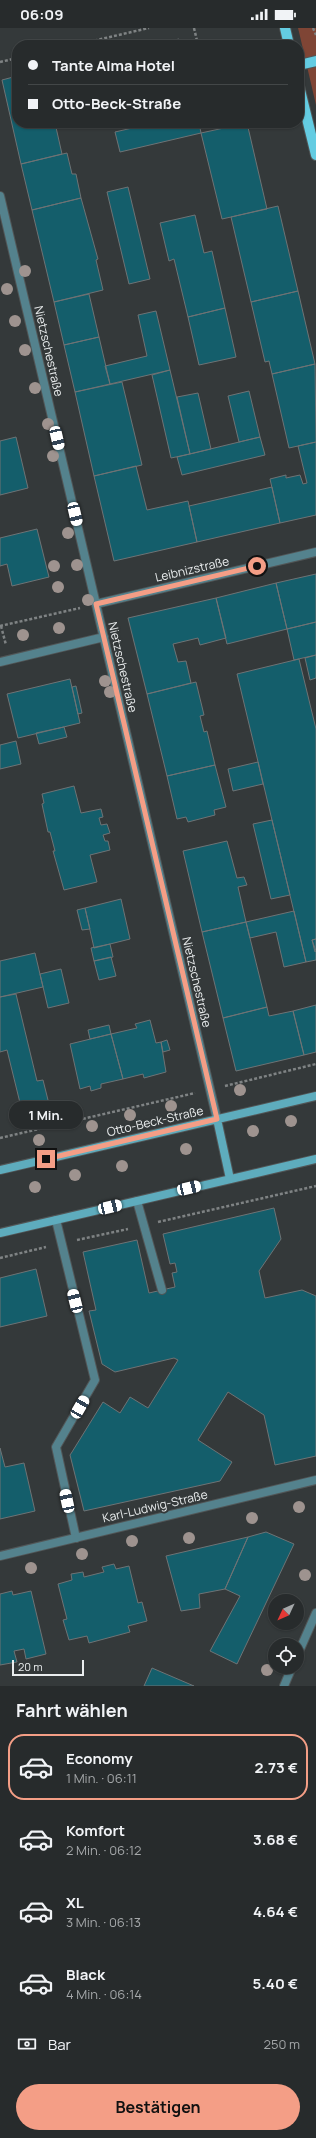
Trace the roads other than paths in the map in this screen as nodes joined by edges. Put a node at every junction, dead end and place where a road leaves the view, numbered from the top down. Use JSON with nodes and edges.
{"nodes":[{"id":1,"x":285,"y":28,"type":"edge"},
{"id":2,"x":288,"y":40,"type":"edge"},
{"id":3,"x":316,"y":61,"type":"edge"},
{"id":4,"x":304,"y":64,"type":"edge"},
{"id":5,"x":304,"y":106,"type":"edge"},
{"id":6,"x":316,"y":155,"type":"edge"},
{"id":7,"x":0,"y":196,"type":"edge"},
{"id":8,"x":316,"y":552,"type":"edge"},
{"id":9,"x":96,"y":604,"type":"junction"},
{"id":10,"x":104,"y":637,"type":"junction"},
{"id":11,"x":0,"y":662,"type":"edge"},
{"id":12,"x":316,"y":1096,"type":"edge"},
{"id":13,"x":217,"y":1119,"type":"junction"},
{"id":14,"x":316,"y":1159,"type":"edge"},
{"id":15,"x":0,"y":1170,"type":"edge"},
{"id":16,"x":230,"y":1179,"type":"junction"},
{"id":17,"x":136,"y":1201,"type":"junction"},
{"id":18,"x":56,"y":1220,"type":"junction"},
{"id":19,"x":0,"y":1233,"type":"edge"},
{"id":20,"x":162,"y":1290,"type":"dead end"},
{"id":21,"x":316,"y":1480,"type":"edge"},
{"id":22,"x":76,"y":1538,"type":"junction"},
{"id":23,"x":0,"y":1556,"type":"edge"},
{"id":24,"x":316,"y":1612,"type":"edge"},
{"id":25,"x":304,"y":1640,"type":"edge"},
{"id":26,"x":289,"y":1674,"type":"edge"},
{"id":27,"x":284,"y":1686,"type":"edge"}],
"edges":[{"from":1,"to":2,"type":"main road"},
{"from":3,"to":4,"type":"main road"},
{"from":5,"to":6,"type":"main road"},
{"from":7,"to":9,"type":"street","name":"Nietzschestraße"},
{"from":8,"to":9,"type":"street","name":"Leibnizstraße"},
{"from":9,"to":10,"type":"street","name":"Nietzschestraße"},
{"from":10,"to":11,"type":"street"},
{"from":10,"to":13,"type":"street","name":"Nietzschestraße"},
{"from":12,"to":13,"type":"street","name":"Otto-Beck-Straße"},
{"from":13,"to":15,"type":"street","name":"Otto-Beck-Straße"},
{"from":13,"to":16,"type":"street"},
{"from":14,"to":16,"type":"street"},
{"from":16,"to":17,"type":"street"},
{"from":17,"to":18,"type":"street"},
{"from":17,"to":20,"type":"street"},
{"from":18,"to":19,"type":"street"},
{"from":18,"to":22,"type":"street"},
{"from":21,"to":22,"type":"street","name":"Karl-Ludwig-Straße"},
{"from":22,"to":23,"type":"street","name":"Karl-Ludwig-Straße"},
{"from":24,"to":25,"type":"street"},
{"from":26,"to":27,"type":"street"}]}
